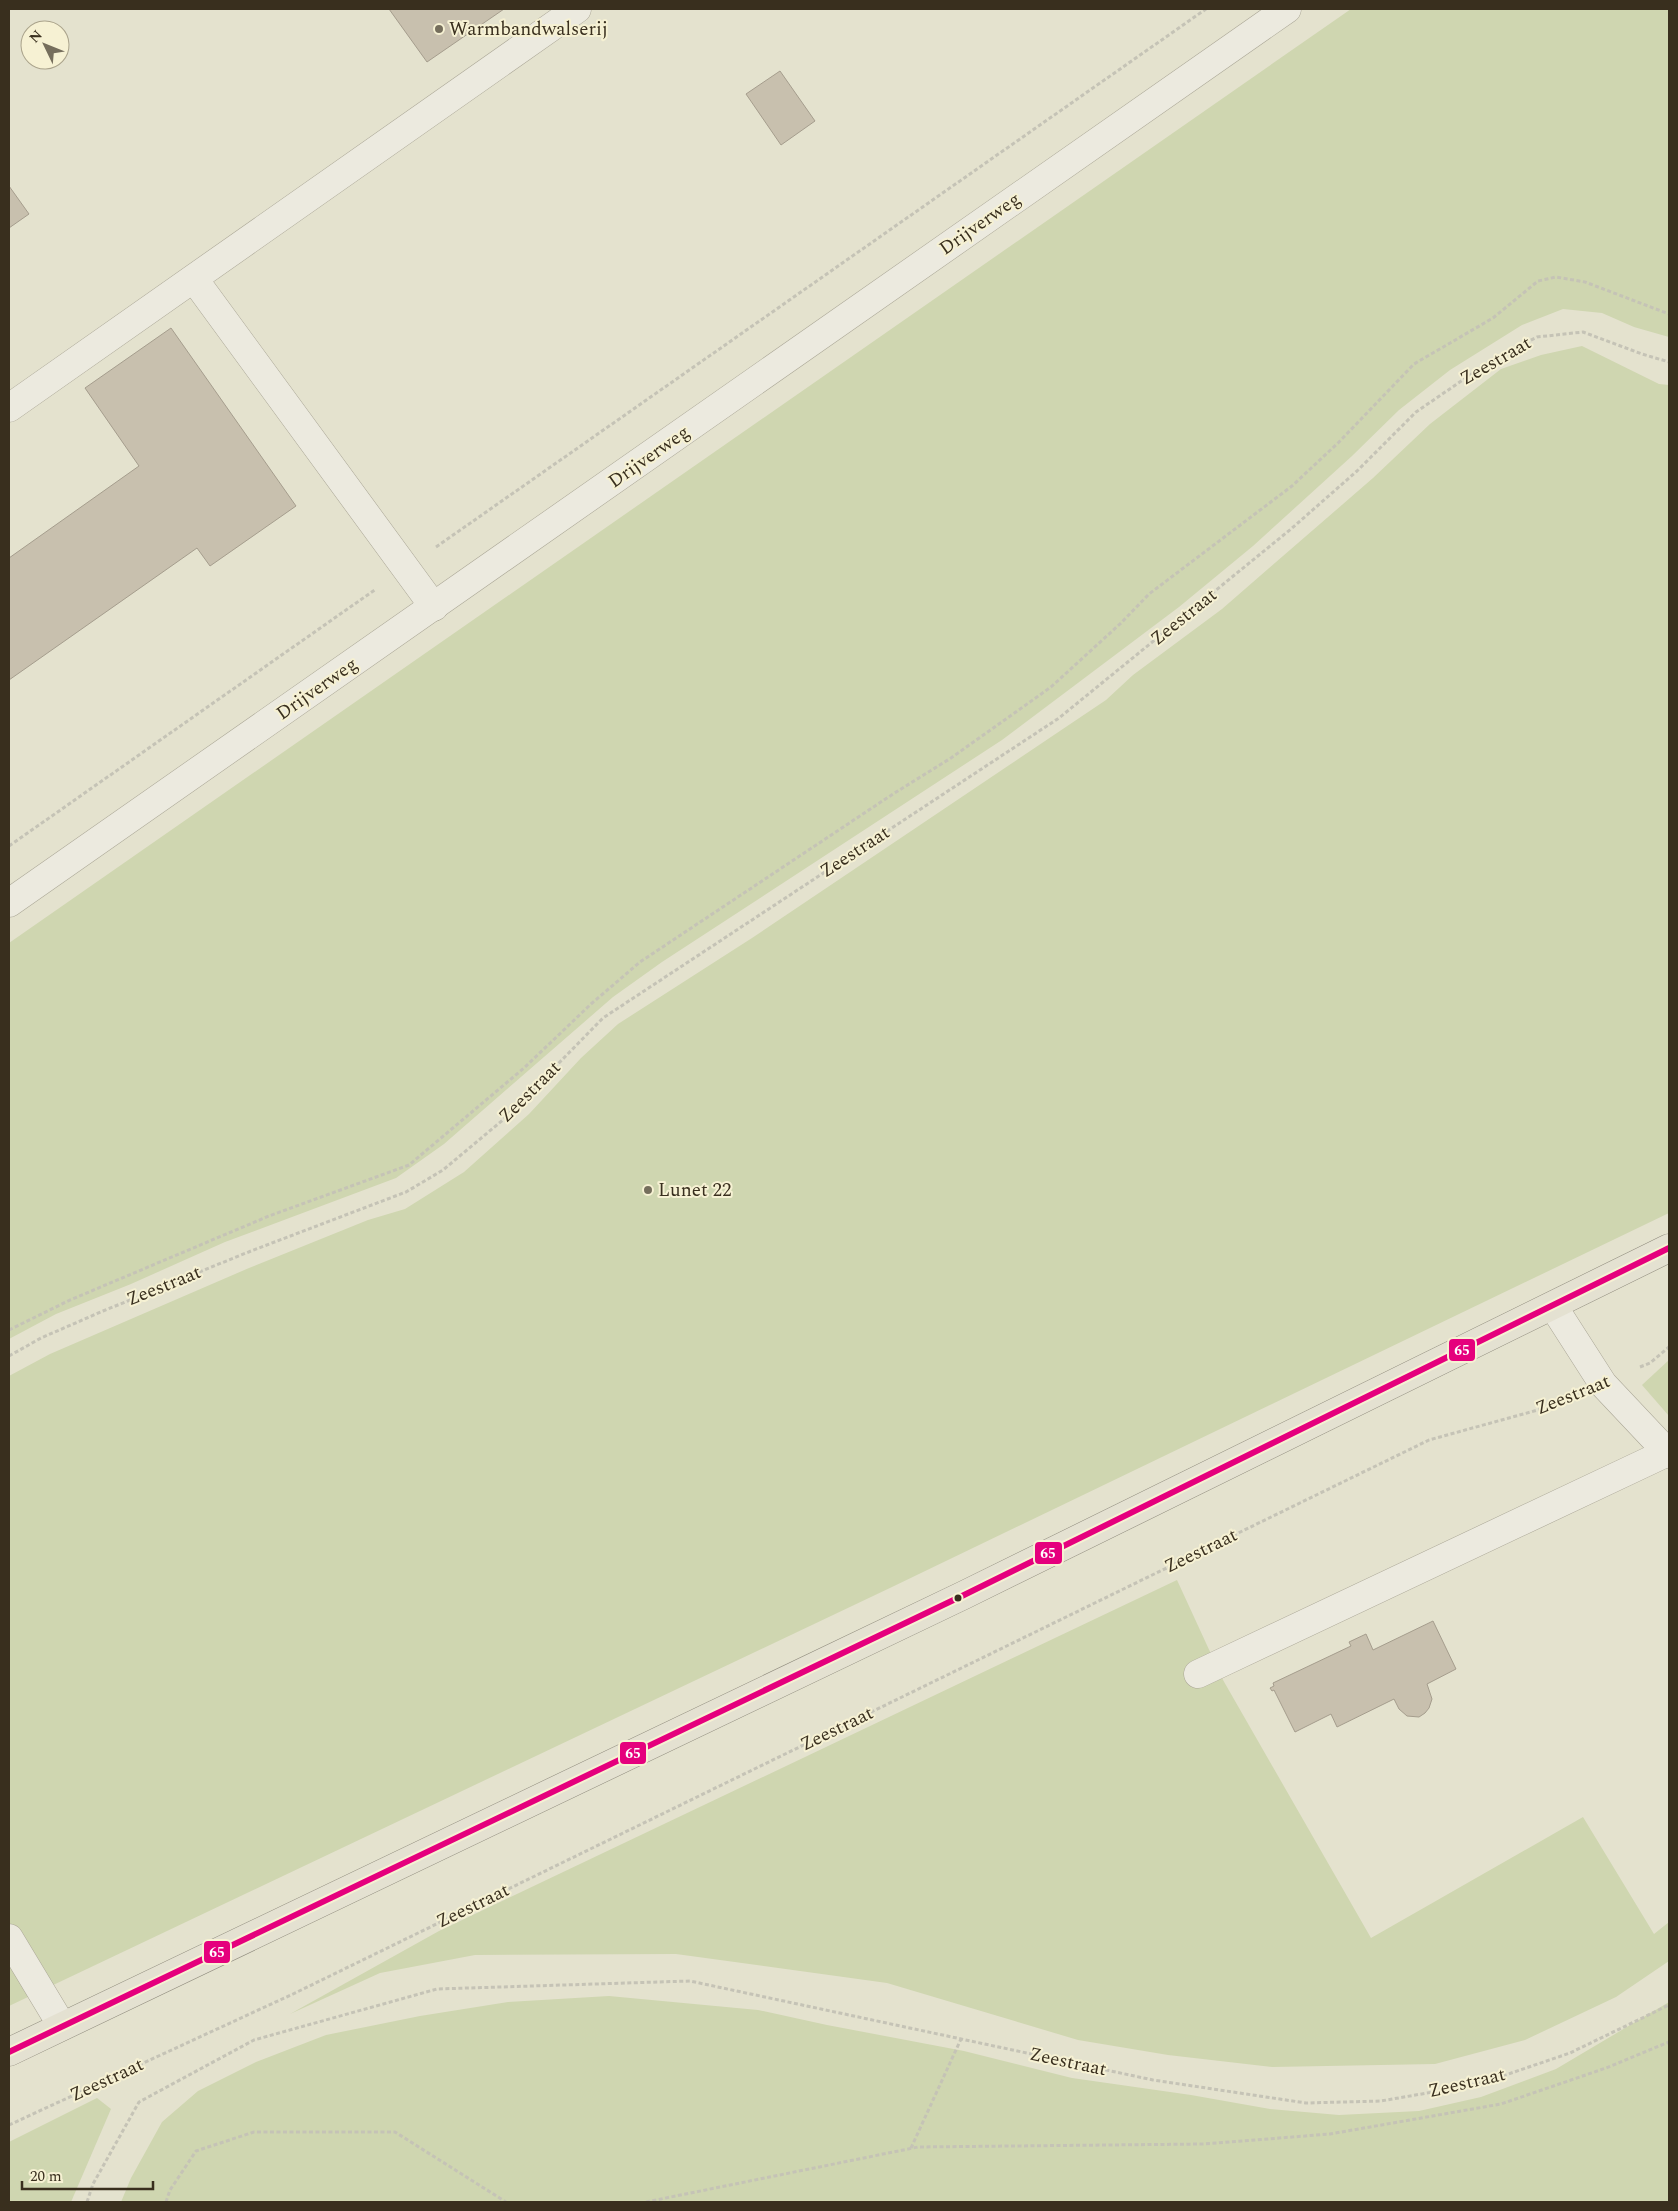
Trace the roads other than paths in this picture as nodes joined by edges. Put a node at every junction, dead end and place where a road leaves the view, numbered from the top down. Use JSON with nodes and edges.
{"nodes":[{"id":1,"x":577,"y":9,"type":"edge"},
{"id":2,"x":1287,"y":9,"type":"edge"},
{"id":3,"x":194,"y":279,"type":"junction"},
{"id":4,"x":9,"y":408,"type":"edge"},
{"id":5,"x":434,"y":608,"type":"junction"},
{"id":6,"x":9,"y":903,"type":"edge"},
{"id":7,"x":1669,"y":1248,"type":"edge"},
{"id":8,"x":1553,"y":1306,"type":"junction"},
{"id":9,"x":1668,"y":1453,"type":"edge"},
{"id":10,"x":1198,"y":1674,"type":"dead end"},
{"id":11,"x":9,"y":1938,"type":"edge"},
{"id":12,"x":62,"y":2026,"type":"junction"},
{"id":13,"x":9,"y":2052,"type":"edge"}],
"edges":[{"from":1,"to":3,"type":"street"},
{"from":2,"to":5,"type":"street","name":"Drijverweg"},
{"from":3,"to":4,"type":"street"},
{"from":3,"to":5,"type":"street"},
{"from":5,"to":6,"type":"street","name":"Drijverweg"},
{"from":7,"to":8,"type":"main road"},
{"from":8,"to":9,"type":"street"},
{"from":8,"to":12,"type":"main road"},
{"from":9,"to":10,"type":"street"},
{"from":11,"to":12,"type":"street"},
{"from":12,"to":13,"type":"main road"}]}
